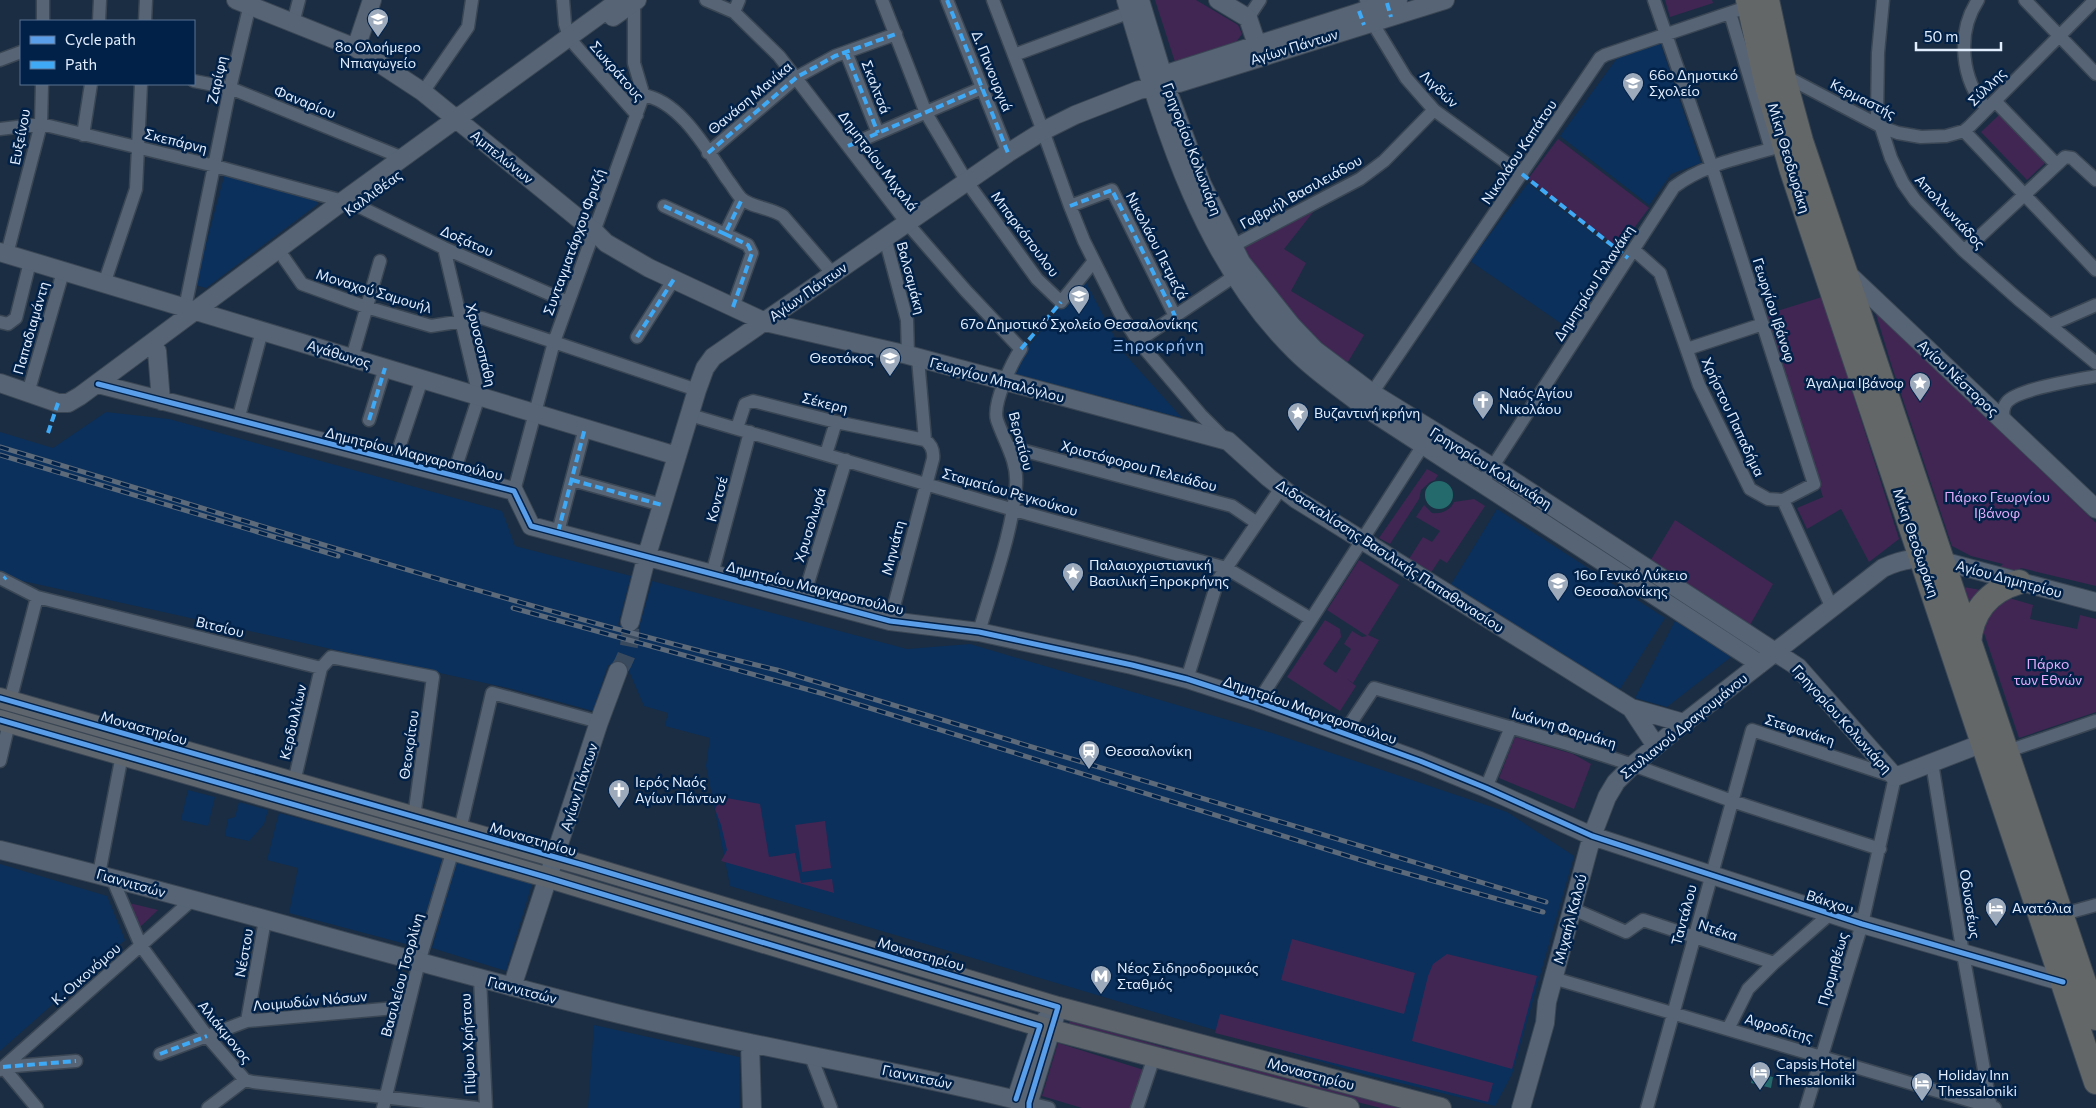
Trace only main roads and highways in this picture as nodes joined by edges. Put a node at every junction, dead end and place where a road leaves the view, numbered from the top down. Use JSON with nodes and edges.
{"nodes":[{"id":1,"x":1749,"y":5,"type":"edge"},
{"id":2,"x":1931,"y":559,"type":"junction"},
{"id":3,"x":2019,"y":582,"type":"road end"},
{"id":4,"x":1969,"y":644,"type":"junction"},
{"id":5,"x":5,"y":700,"type":"edge"},
{"id":6,"x":5,"y":722,"type":"edge"},
{"id":7,"x":2096,"y":1018,"type":"edge"},
{"id":8,"x":2096,"y":1082,"type":"edge"},
{"id":9,"x":1349,"y":1108,"type":"edge"},
{"id":10,"x":1441,"y":1108,"type":"edge"}],
"edges":[{"from":1,"to":2,"type":"highway","name":"Μίκη Θεοδωράκη"},
{"from":1,"to":2,"type":"highway","name":"Μίκη Θεοδωράκη"},
{"from":2,"to":4,"type":"highway","name":"Μίκη Θεοδωράκη"},
{"from":2,"to":8,"type":"highway","name":"Μίκη Θεοδωράκη"},
{"from":3,"to":4,"type":"highway"},
{"from":4,"to":7,"type":"highway","name":"Μίκη Θεοδωράκη"},
{"from":5,"to":10,"type":"main road","name":"Μοναστηρίου"},
{"from":6,"to":9,"type":"main road","name":"Μοναστηρίου"}]}
